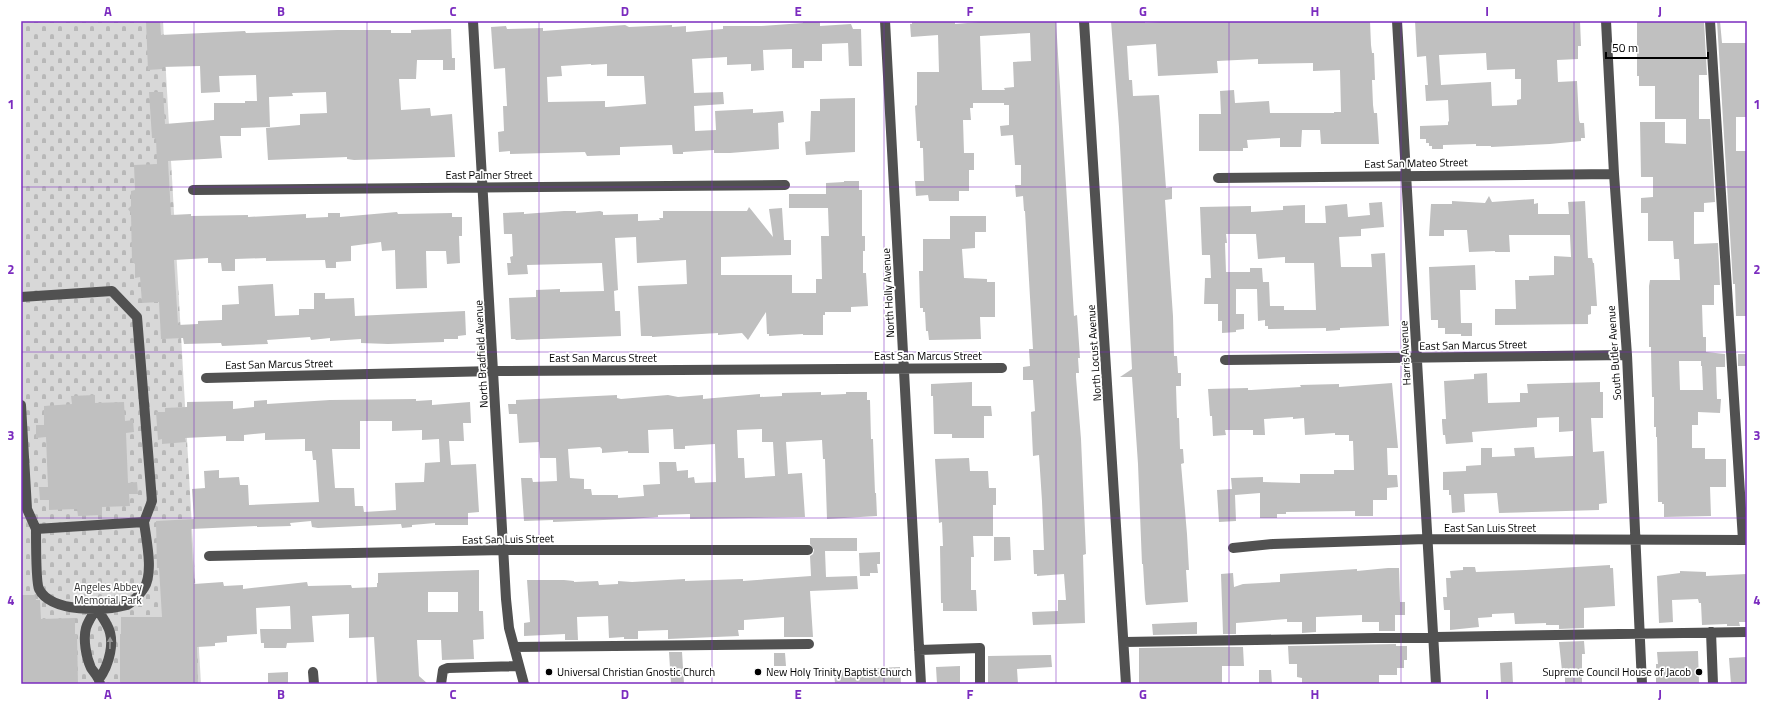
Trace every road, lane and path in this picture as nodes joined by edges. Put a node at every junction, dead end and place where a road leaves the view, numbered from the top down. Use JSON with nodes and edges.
{"nodes":[{"id":1,"x":473,"y":21,"type":"edge"},
{"id":2,"x":885,"y":21,"type":"edge"},
{"id":3,"x":1084,"y":21,"type":"edge"},
{"id":4,"x":1397,"y":21,"type":"edge"},
{"id":5,"x":1606,"y":21,"type":"edge"},
{"id":6,"x":1710,"y":21,"type":"edge"},
{"id":7,"x":1614,"y":174,"type":"junction"},
{"id":8,"x":1407,"y":175,"type":"junction"},
{"id":9,"x":1218,"y":178,"type":"dead end"},
{"id":10,"x":785,"y":185,"type":"dead end"},
{"id":11,"x":482,"y":188,"type":"junction"},
{"id":12,"x":193,"y":190,"type":"dead end"},
{"id":13,"x":21,"y":297,"type":"edge"},
{"id":14,"x":1627,"y":355,"type":"junction"},
{"id":15,"x":1417,"y":358,"type":"junction"},
{"id":16,"x":1225,"y":360,"type":"dead end"},
{"id":17,"x":905,"y":368,"type":"junction"},
{"id":18,"x":1002,"y":368,"type":"dead end"},
{"id":19,"x":494,"y":371,"type":"junction"},
{"id":20,"x":206,"y":378,"type":"dead end"},
{"id":21,"x":21,"y":405,"type":"edge"},
{"id":22,"x":144,"y":522,"type":"junction"},
{"id":23,"x":36,"y":529,"type":"junction"},
{"id":24,"x":1426,"y":539,"type":"junction"},
{"id":25,"x":1636,"y":540,"type":"junction"},
{"id":26,"x":1745,"y":540,"type":"edge"},
{"id":27,"x":1233,"y":548,"type":"dead end"},
{"id":28,"x":504,"y":550,"type":"junction"},
{"id":29,"x":808,"y":550,"type":"dead end"},
{"id":30,"x":209,"y":556,"type":"dead end"},
{"id":31,"x":97,"y":608,"type":"junction"},
{"id":32,"x":1711,"y":632,"type":"junction"},
{"id":33,"x":1747,"y":632,"type":"edge"},
{"id":34,"x":1640,"y":634,"type":"junction"},
{"id":35,"x":1433,"y":637,"type":"junction"},
{"id":36,"x":1124,"y":642,"type":"junction"},
{"id":37,"x":809,"y":644,"type":"dead end"},
{"id":38,"x":514,"y":647,"type":"junction"},
{"id":39,"x":919,"y":650,"type":"junction"},
{"id":40,"x":519,"y":666,"type":"junction"},
{"id":41,"x":313,"y":672,"type":"dead end"},
{"id":42,"x":99,"y":681,"type":"edge"},
{"id":43,"x":314,"y":684,"type":"edge"},
{"id":44,"x":441,"y":684,"type":"edge"},
{"id":45,"x":524,"y":684,"type":"edge"},
{"id":46,"x":921,"y":684,"type":"edge"},
{"id":47,"x":980,"y":684,"type":"edge"},
{"id":48,"x":1126,"y":684,"type":"edge"},
{"id":49,"x":1436,"y":684,"type":"edge"},
{"id":50,"x":1642,"y":684,"type":"edge"},
{"id":51,"x":1713,"y":684,"type":"edge"}],
"edges":[{"from":1,"to":11,"type":"street","name":"North Bradfield Avenue"},
{"from":2,"to":17,"type":"street","name":"North Holly Avenue"},
{"from":3,"to":36,"type":"street","name":"North Locust Avenue"},
{"from":4,"to":8,"type":"street","name":"Harris Avenue"},
{"from":5,"to":7,"type":"street","name":"South Butler Avenue"},
{"from":6,"to":26,"type":"street"},
{"from":7,"to":8,"type":"street","name":"East San Mateo Street"},
{"from":7,"to":14,"type":"street","name":"South Butler Avenue"},
{"from":8,"to":9,"type":"street","name":"East San Mateo Street"},
{"from":8,"to":15,"type":"street","name":"Harris Avenue"},
{"from":10,"to":11,"type":"street","name":"East Palmer Street"},
{"from":11,"to":12,"type":"street","name":"East Palmer Street"},
{"from":11,"to":19,"type":"street","name":"North Bradfield Avenue"},
{"from":13,"to":22,"type":"street"},
{"from":14,"to":15,"type":"street","name":"East San Marcus Street"},
{"from":14,"to":25,"type":"street","name":"South Butler Avenue"},
{"from":15,"to":16,"type":"street","name":"East San Marcus Street"},
{"from":15,"to":24,"type":"street","name":"Harris Avenue"},
{"from":17,"to":18,"type":"street","name":"East San Marcus Street"},
{"from":17,"to":19,"type":"street","name":"East San Marcus Street"},
{"from":17,"to":39,"type":"street","name":"North Holly Avenue"},
{"from":19,"to":20,"type":"street","name":"East San Marcus Street"},
{"from":19,"to":28,"type":"street","name":"North Bradfield Avenue"},
{"from":21,"to":23,"type":"street"},
{"from":22,"to":23,"type":"street"},
{"from":22,"to":31,"type":"street"},
{"from":23,"to":31,"type":"street"},
{"from":24,"to":25,"type":"street","name":"East San Luis Street"},
{"from":24,"to":27,"type":"street","name":"East San Luis Street"},
{"from":24,"to":35,"type":"street","name":"Harris Avenue"},
{"from":25,"to":26,"type":"street","name":"East San Luis Street"},
{"from":25,"to":34,"type":"street","name":"South Butler Avenue"},
{"from":28,"to":29,"type":"street","name":"East San Luis Street"},
{"from":28,"to":30,"type":"street","name":"East San Luis Street"},
{"from":28,"to":38,"type":"street","name":"North Bradfield Avenue"},
{"from":31,"to":42,"type":"street"},
{"from":42,"to":31,"type":"street","one_way":true},
{"from":32,"to":33,"type":"street"},
{"from":32,"to":34,"type":"street"},
{"from":32,"to":51,"type":"street"},
{"from":34,"to":35,"type":"street"},
{"from":34,"to":50,"type":"street","name":"South Butler Avenue"},
{"from":35,"to":36,"type":"street"},
{"from":35,"to":49,"type":"street","name":"Harris Avenue"},
{"from":36,"to":48,"type":"street","name":"North Locust Avenue"},
{"from":37,"to":38,"type":"street"},
{"from":38,"to":40,"type":"street","name":"North Bradfield Avenue"},
{"from":39,"to":46,"type":"street","name":"North Holly Avenue"},
{"from":39,"to":47,"type":"street"},
{"from":40,"to":44,"type":"street"},
{"from":40,"to":45,"type":"street","name":"North Bradfield Avenue"},
{"from":41,"to":43,"type":"street"}]}
